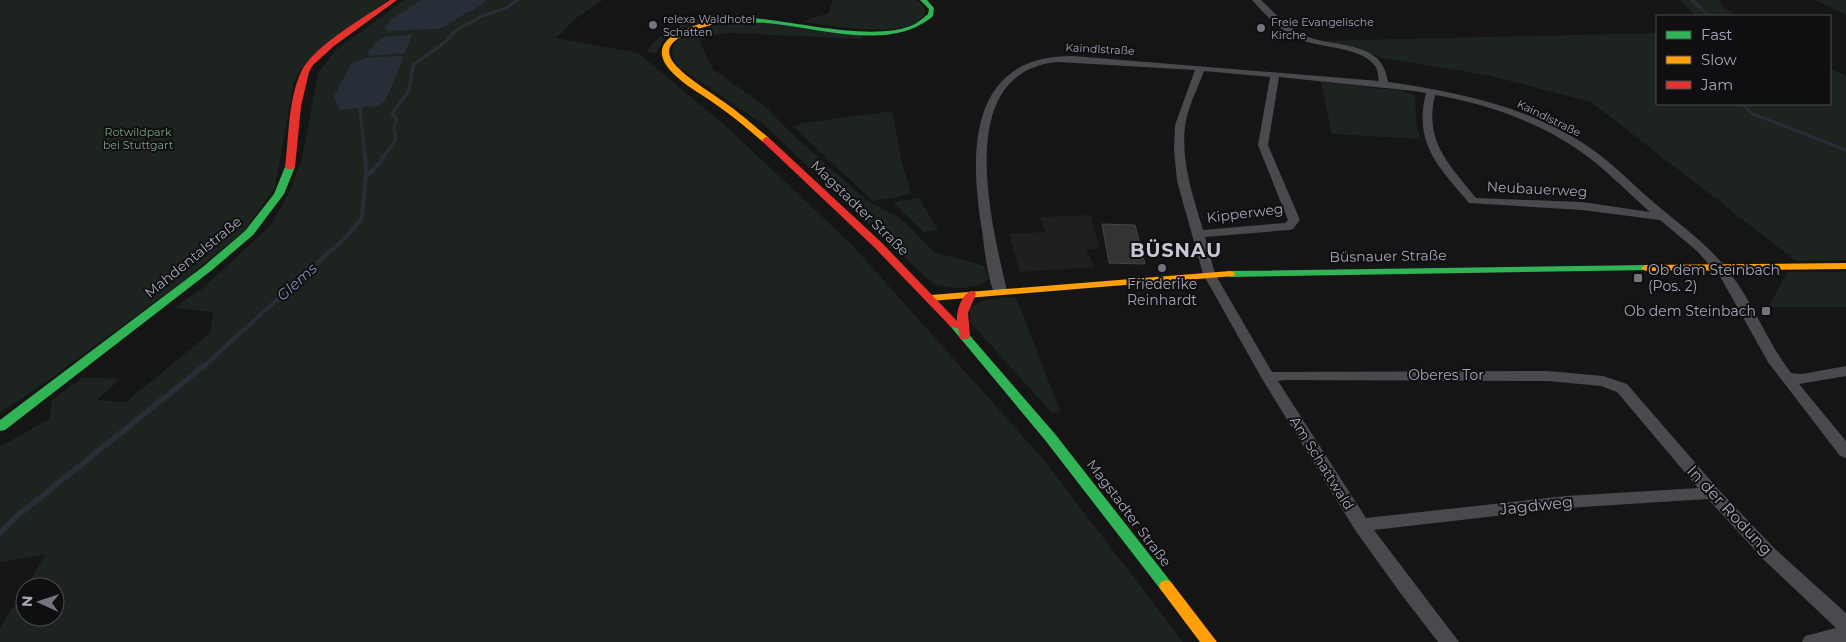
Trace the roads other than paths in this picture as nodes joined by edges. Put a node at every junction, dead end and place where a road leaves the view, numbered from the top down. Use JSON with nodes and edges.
{"nodes":[{"id":1,"x":394,"y":0,"type":"edge"},
{"id":2,"x":923,"y":0,"type":"edge"},
{"id":3,"x":1256,"y":0,"type":"edge"},
{"id":4,"x":1200,"y":68,"type":"junction"},
{"id":5,"x":1275,"y":74,"type":"junction"},
{"id":6,"x":1384,"y":85,"type":"junction"},
{"id":7,"x":1431,"y":91,"type":"junction"},
{"id":8,"x":1664,"y":218,"type":"junction"},
{"id":9,"x":1197,"y":234,"type":"junction"},
{"id":10,"x":1846,"y":266,"type":"edge"},
{"id":11,"x":1720,"y":268,"type":"junction"},
{"id":12,"x":1209,"y":274,"type":"junction"},
{"id":13,"x":1000,"y":291,"type":"junction"},
{"id":14,"x":971,"y":294,"type":"junction"},
{"id":15,"x":931,"y":298,"type":"junction"},
{"id":16,"x":964,"y":336,"type":"junction"},
{"id":17,"x":1846,"y":371,"type":"edge"},
{"id":18,"x":1268,"y":377,"type":"junction"},
{"id":19,"x":1787,"y":378,"type":"junction"},
{"id":20,"x":1622,"y":388,"type":"joint"},
{"id":21,"x":0,"y":427,"type":"edge"},
{"id":22,"x":1846,"y":452,"type":"edge"},
{"id":23,"x":1712,"y":493,"type":"junction"},
{"id":24,"x":1361,"y":525,"type":"junction"},
{"id":25,"x":1846,"y":625,"type":"edge"},
{"id":26,"x":1846,"y":634,"type":"edge"},
{"id":27,"x":1208,"y":642,"type":"edge"},
{"id":28,"x":1449,"y":642,"type":"edge"},
{"id":29,"x":1812,"y":642,"type":"edge"}],
"edges":[{"from":1,"to":21,"type":"main road","name":"Mahdentalstraße"},
{"from":2,"to":15,"type":"main road","name":"Magstadter Straße"},
{"from":3,"to":6,"type":"street"},
{"from":4,"to":5,"type":"street","name":"Kaindlstraße"},
{"from":4,"to":9,"type":"street","name":"Am Schattwald"},
{"from":4,"to":13,"type":"street","name":"Kaindlstraße"},
{"from":5,"to":6,"type":"street","name":"Kaindlstraße"},
{"from":5,"to":9,"type":"street","name":"Kipperweg"},
{"from":6,"to":7,"type":"street","name":"Kaindlstraße"},
{"from":7,"to":8,"type":"street","name":"Kaindlstraße"},
{"from":7,"to":8,"type":"street","name":"Neubauerweg"},
{"from":8,"to":11,"type":"street","name":"Kaindlstraße"},
{"from":9,"to":12,"type":"street","name":"Am Schattwald"},
{"from":10,"to":11,"type":"main road","name":"Büsnauer Straße"},
{"from":11,"to":12,"type":"main road","name":"Büsnauer Straße"},
{"from":11,"to":19,"type":"street"},
{"from":12,"to":13,"type":"main road","name":"Büsnauer Straße"},
{"from":12,"to":18,"type":"street","name":"Am Schattwald"},
{"from":13,"to":14,"type":"main road","name":"Büsnauer Straße"},
{"from":14,"to":15,"type":"main road","name":"Büsnauer Straße"},
{"from":14,"to":16,"type":"main road"},
{"from":15,"to":16,"type":"main road","name":"Magstadter Straße"},
{"from":16,"to":27,"type":"main road","name":"Magstadter Straße"},
{"from":17,"to":19,"type":"street"},
{"from":18,"to":20,"type":"street","name":"Oberes Tor"},
{"from":18,"to":24,"type":"street","name":"Am Schattwald"},
{"from":19,"to":22,"type":"street"},
{"from":20,"to":23,"type":"street","name":"In der Rodung"},
{"from":23,"to":24,"type":"street","name":"Jagdweg"},
{"from":23,"to":25,"type":"street","name":"In der Rodung"},
{"from":24,"to":28,"type":"street","name":"Am Schattwald"},
{"from":26,"to":29,"type":"street"}]}
